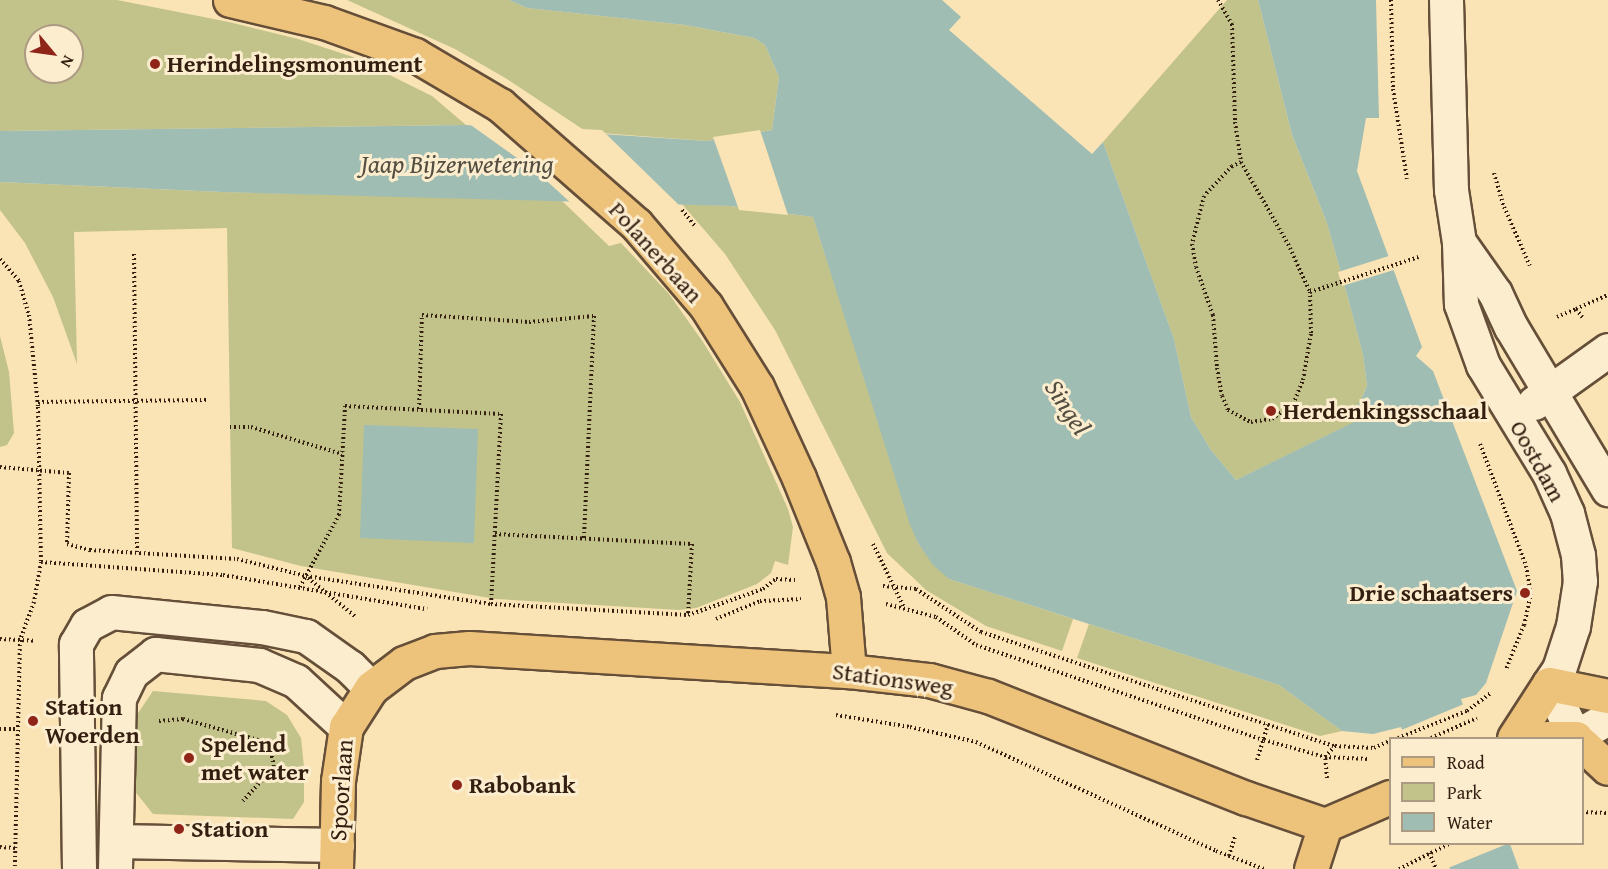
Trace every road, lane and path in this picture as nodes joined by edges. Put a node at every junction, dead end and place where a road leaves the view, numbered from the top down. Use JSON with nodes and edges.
{"nodes":[{"id":1,"x":230,"y":0,"type":"edge"},
{"id":2,"x":1218,"y":0,"type":"edge"},
{"id":3,"x":1446,"y":0,"type":"edge"},
{"id":4,"x":1241,"y":162,"type":"junction"},
{"id":5,"x":1492,"y":163,"type":"dead end"},
{"id":6,"x":1459,"y":242,"type":"junction"},
{"id":7,"x":134,"y":254,"type":"dead end"},
{"id":8,"x":0,"y":259,"type":"edge"},
{"id":9,"x":1415,"y":259,"type":"dead end"},
{"id":10,"x":1531,"y":269,"type":"dead end"},
{"id":11,"x":1310,"y":292,"type":"junction"},
{"id":12,"x":1608,"y":295,"type":"edge"},
{"id":13,"x":1551,"y":308,"type":"dead end"},
{"id":14,"x":1576,"y":309,"type":"dead end"},
{"id":15,"x":1557,"y":317,"type":"dead end"},
{"id":16,"x":1608,"y":350,"type":"edge"},
{"id":17,"x":1551,"y":391,"type":"junction"},
{"id":18,"x":206,"y":400,"type":"dead end"},
{"id":19,"x":136,"y":401,"type":"junction"},
{"id":20,"x":38,"y":402,"type":"junction"},
{"id":21,"x":419,"y":409,"type":"junction"},
{"id":22,"x":1514,"y":417,"type":"junction"},
{"id":23,"x":230,"y":426,"type":"dead end"},
{"id":24,"x":1476,"y":433,"type":"dead end"},
{"id":25,"x":342,"y":454,"type":"junction"},
{"id":26,"x":0,"y":466,"type":"edge"},
{"id":27,"x":39,"y":471,"type":"junction"},
{"id":28,"x":1608,"y":489,"type":"edge"},
{"id":29,"x":495,"y":534,"type":"junction"},
{"id":30,"x":584,"y":539,"type":"junction"},
{"id":31,"x":137,"y":553,"type":"junction"},
{"id":32,"x":41,"y":562,"type":"junction"},
{"id":33,"x":311,"y":565,"type":"dead end"},
{"id":34,"x":885,"y":567,"type":"dead end"},
{"id":35,"x":306,"y":576,"type":"junction"},
{"id":36,"x":328,"y":592,"type":"junction"},
{"id":37,"x":904,"y":607,"type":"dead end"},
{"id":38,"x":430,"y":610,"type":"dead end"},
{"id":39,"x":688,"y":615,"type":"dead end"},
{"id":40,"x":0,"y":639,"type":"edge"},
{"id":41,"x":20,"y":640,"type":"junction"},
{"id":42,"x":404,"y":663,"type":"joint"},
{"id":43,"x":849,"y":671,"type":"junction"},
{"id":44,"x":1505,"y":673,"type":"dead end"},
{"id":45,"x":1550,"y":684,"type":"junction"},
{"id":46,"x":1498,"y":687,"type":"dead end"},
{"id":47,"x":371,"y":688,"type":"junction"},
{"id":48,"x":1608,"y":696,"type":"edge"},
{"id":49,"x":831,"y":714,"type":"dead end"},
{"id":50,"x":1608,"y":718,"type":"edge"},
{"id":51,"x":154,"y":721,"type":"dead end"},
{"id":52,"x":1471,"y":722,"type":"dead end"},
{"id":53,"x":1268,"y":725,"type":"dead end"},
{"id":54,"x":346,"y":727,"type":"junction"},
{"id":55,"x":0,"y":729,"type":"edge"},
{"id":56,"x":18,"y":729,"type":"junction"},
{"id":57,"x":1401,"y":737,"type":"edge"},
{"id":58,"x":1434,"y":737,"type":"edge"},
{"id":59,"x":1515,"y":737,"type":"edge"},
{"id":60,"x":1569,"y":737,"type":"edge"},
{"id":61,"x":1576,"y":737,"type":"edge"},
{"id":62,"x":1264,"y":740,"type":"dead end"},
{"id":63,"x":1389,"y":741,"type":"edge"},
{"id":64,"x":1584,"y":750,"type":"edge"},
{"id":65,"x":1324,"y":757,"type":"dead end"},
{"id":66,"x":1608,"y":768,"type":"edge"},
{"id":67,"x":1389,"y":797,"type":"edge"},
{"id":68,"x":236,"y":809,"type":"dead end"},
{"id":69,"x":1584,"y":812,"type":"edge"},
{"id":70,"x":1608,"y":813,"type":"edge"},
{"id":71,"x":1325,"y":825,"type":"junction"},
{"id":72,"x":1444,"y":845,"type":"edge"},
{"id":73,"x":0,"y":848,"type":"edge"},
{"id":74,"x":16,"y":848,"type":"junction"},
{"id":75,"x":1429,"y":853,"type":"junction"},
{"id":76,"x":116,"y":855,"type":"edge"},
{"id":77,"x":336,"y":857,"type":"edge"},
{"id":78,"x":15,"y":869,"type":"edge"},
{"id":79,"x":79,"y":869,"type":"edge"},
{"id":80,"x":1264,"y":869,"type":"edge"},
{"id":81,"x":1311,"y":869,"type":"edge"},
{"id":82,"x":1399,"y":869,"type":"edge"},
{"id":83,"x":1436,"y":869,"type":"edge"}],
"edges":[{"from":1,"to":43,"type":"main road","name":"Polanerbaan"},
{"from":2,"to":4,"type":"path"},
{"from":3,"to":6,"type":"street","name":"Oostdam"},
{"from":4,"to":11,"type":"path"},
{"from":4,"to":11,"type":"path"},
{"from":5,"to":10,"type":"path"},
{"from":6,"to":17,"type":"street","name":"Oostdam"},
{"from":6,"to":22,"type":"street","name":"Oostdam"},
{"from":7,"to":19,"type":"path"},
{"from":8,"to":20,"type":"path"},
{"from":9,"to":11,"type":"path"},
{"from":12,"to":14,"type":"path"},
{"from":13,"to":15,"type":"path"},
{"from":16,"to":17,"type":"street"},
{"from":17,"to":22,"type":"street"},
{"from":17,"to":28,"type":"street","name":"Oostdam"},
{"from":18,"to":19,"type":"path"},
{"from":19,"to":20,"type":"path"},
{"from":19,"to":31,"type":"path"},
{"from":20,"to":27,"type":"path"},
{"from":21,"to":25,"type":"path"},
{"from":21,"to":29,"type":"path"},
{"from":21,"to":30,"type":"path"},
{"from":22,"to":45,"type":"street","name":"Oostdam"},
{"from":23,"to":25,"type":"path"},
{"from":24,"to":44,"type":"path"},
{"from":25,"to":33,"type":"path"},
{"from":26,"to":27,"type":"path"},
{"from":27,"to":31,"type":"path"},
{"from":27,"to":32,"type":"path"},
{"from":29,"to":30,"type":"path"},
{"from":29,"to":35,"type":"path"},
{"from":30,"to":39,"type":"path"},
{"from":31,"to":35,"type":"path"},
{"from":32,"to":36,"type":"path"},
{"from":32,"to":41,"type":"path"},
{"from":34,"to":37,"type":"path"},
{"from":35,"to":36,"type":"path"},
{"from":36,"to":38,"type":"path"},
{"from":40,"to":41,"type":"path"},
{"from":41,"to":56,"type":"path"},
{"from":42,"to":43,"type":"main road","name":"Stationsweg"},
{"from":42,"to":47,"type":"main road","name":"Spoorlaan"},
{"from":43,"to":71,"type":"main road","name":"Stationsweg"},
{"from":45,"to":48,"type":"main road"},
{"from":45,"to":59,"type":"main road"},
{"from":45,"to":60,"type":"street"},
{"from":46,"to":57,"type":"path"},
{"from":47,"to":54,"type":"main road","name":"Spoorlaan"},
{"from":47,"to":79,"type":"street"},
{"from":49,"to":80,"type":"path","name":"Stationsweg"},
{"from":50,"to":61,"type":"street"},
{"from":51,"to":68,"type":"path"},
{"from":52,"to":58,"type":"path"},
{"from":53,"to":62,"type":"path"},
{"from":54,"to":76,"type":"street"},
{"from":54,"to":77,"type":"main road","name":"Spoorlaan"},
{"from":55,"to":56,"type":"path"},
{"from":56,"to":74,"type":"path"},
{"from":63,"to":65,"type":"path"},
{"from":64,"to":66,"type":"main road"},
{"from":67,"to":71,"type":"main road"},
{"from":69,"to":70,"type":"path"},
{"from":71,"to":81,"type":"main road"},
{"from":72,"to":75,"type":"path"},
{"from":73,"to":74,"type":"path"},
{"from":74,"to":78,"type":"path"},
{"from":75,"to":82,"type":"path"},
{"from":75,"to":83,"type":"path"},
{"from":76,"to":77,"type":"street"}]}
